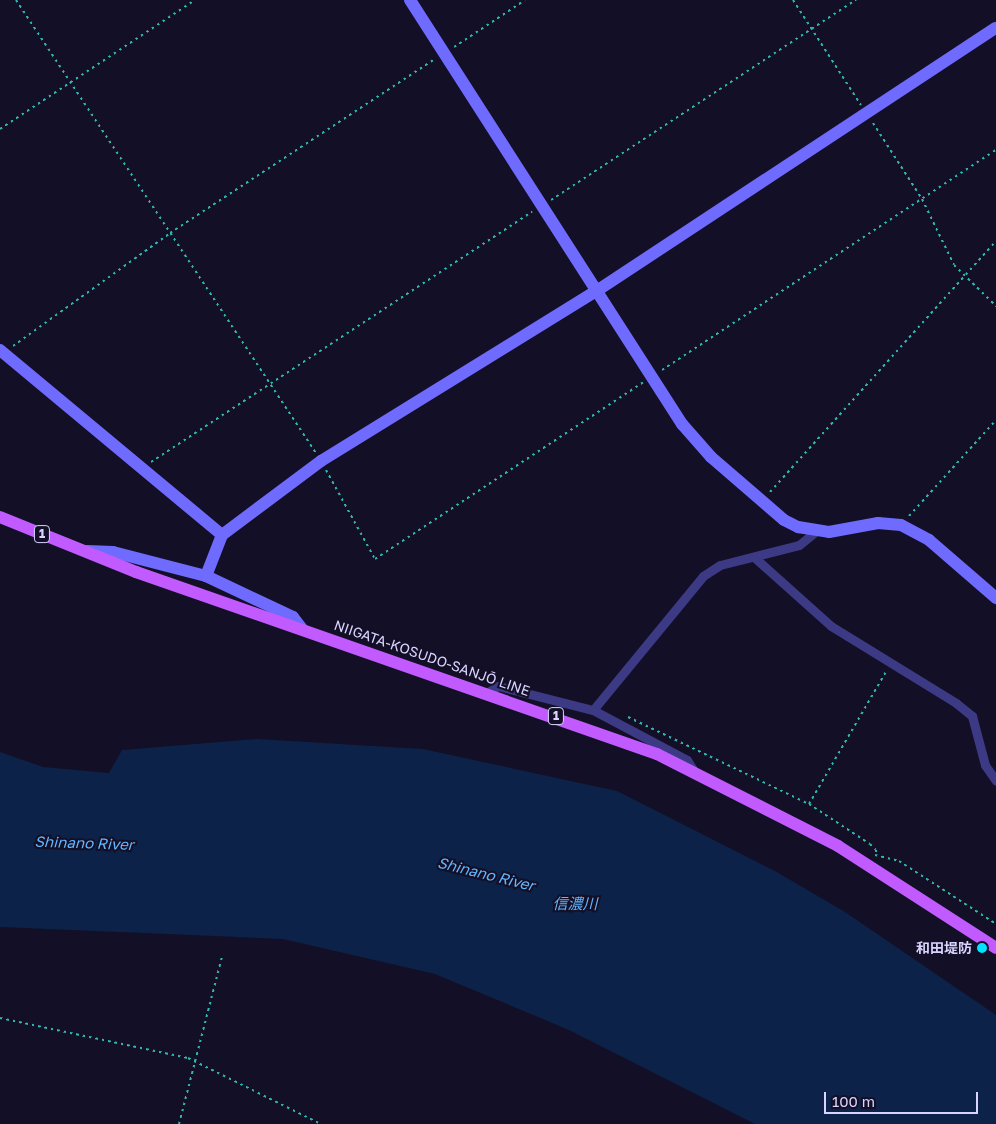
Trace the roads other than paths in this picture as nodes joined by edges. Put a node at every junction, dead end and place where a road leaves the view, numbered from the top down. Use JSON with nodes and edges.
{"nodes":[{"id":1,"x":410,"y":0,"type":"edge"},
{"id":2,"x":996,"y":28,"type":"edge"},
{"id":3,"x":598,"y":290,"type":"junction"},
{"id":4,"x":2,"y":351,"type":"edge"},
{"id":5,"x":0,"y":517,"type":"edge"},
{"id":6,"x":816,"y":532,"type":"junction"},
{"id":7,"x":222,"y":535,"type":"junction"},
{"id":8,"x":85,"y":551,"type":"junction"},
{"id":9,"x":755,"y":558,"type":"junction"},
{"id":10,"x":206,"y":576,"type":"junction"},
{"id":11,"x":996,"y":598,"type":"edge"},
{"id":12,"x":302,"y":629,"type":"junction"},
{"id":13,"x":488,"y":692,"type":"junction"},
{"id":14,"x":593,"y":710,"type":"junction"},
{"id":15,"x":695,"y":773,"type":"junction"},
{"id":16,"x":996,"y":781,"type":"edge"},
{"id":17,"x":996,"y":948,"type":"edge"}],
"edges":[{"from":1,"to":3,"type":"street"},
{"from":2,"to":3,"type":"street"},
{"from":3,"to":6,"type":"street"},
{"from":3,"to":7,"type":"street"},
{"from":4,"to":7,"type":"street"},
{"from":5,"to":8,"type":"main road","name":"NIIGATA-KOSUDO-SANJŌ LINE","number":"1"},
{"from":6,"to":9,"type":"street"},
{"from":6,"to":11,"type":"street"},
{"from":7,"to":10,"type":"street"},
{"from":8,"to":10,"type":"street"},
{"from":8,"to":12,"type":"main road","name":"NIIGATA-KOSUDO-SANJŌ LINE","number":"1"},
{"from":9,"to":14,"type":"street"},
{"from":9,"to":16,"type":"street"},
{"from":10,"to":12,"type":"street"},
{"from":12,"to":13,"type":"main road","name":"NIIGATA-KOSUDO-SANJŌ LINE","number":"1"},
{"from":13,"to":14,"type":"street"},
{"from":13,"to":15,"type":"main road","name":"NIIGATA-KOSUDO-SANJŌ LINE","number":"1"},
{"from":14,"to":15,"type":"street"},
{"from":15,"to":17,"type":"main road","name":"NIIGATA-KOSUDO-SANJŌ LINE","number":"1"}]}
